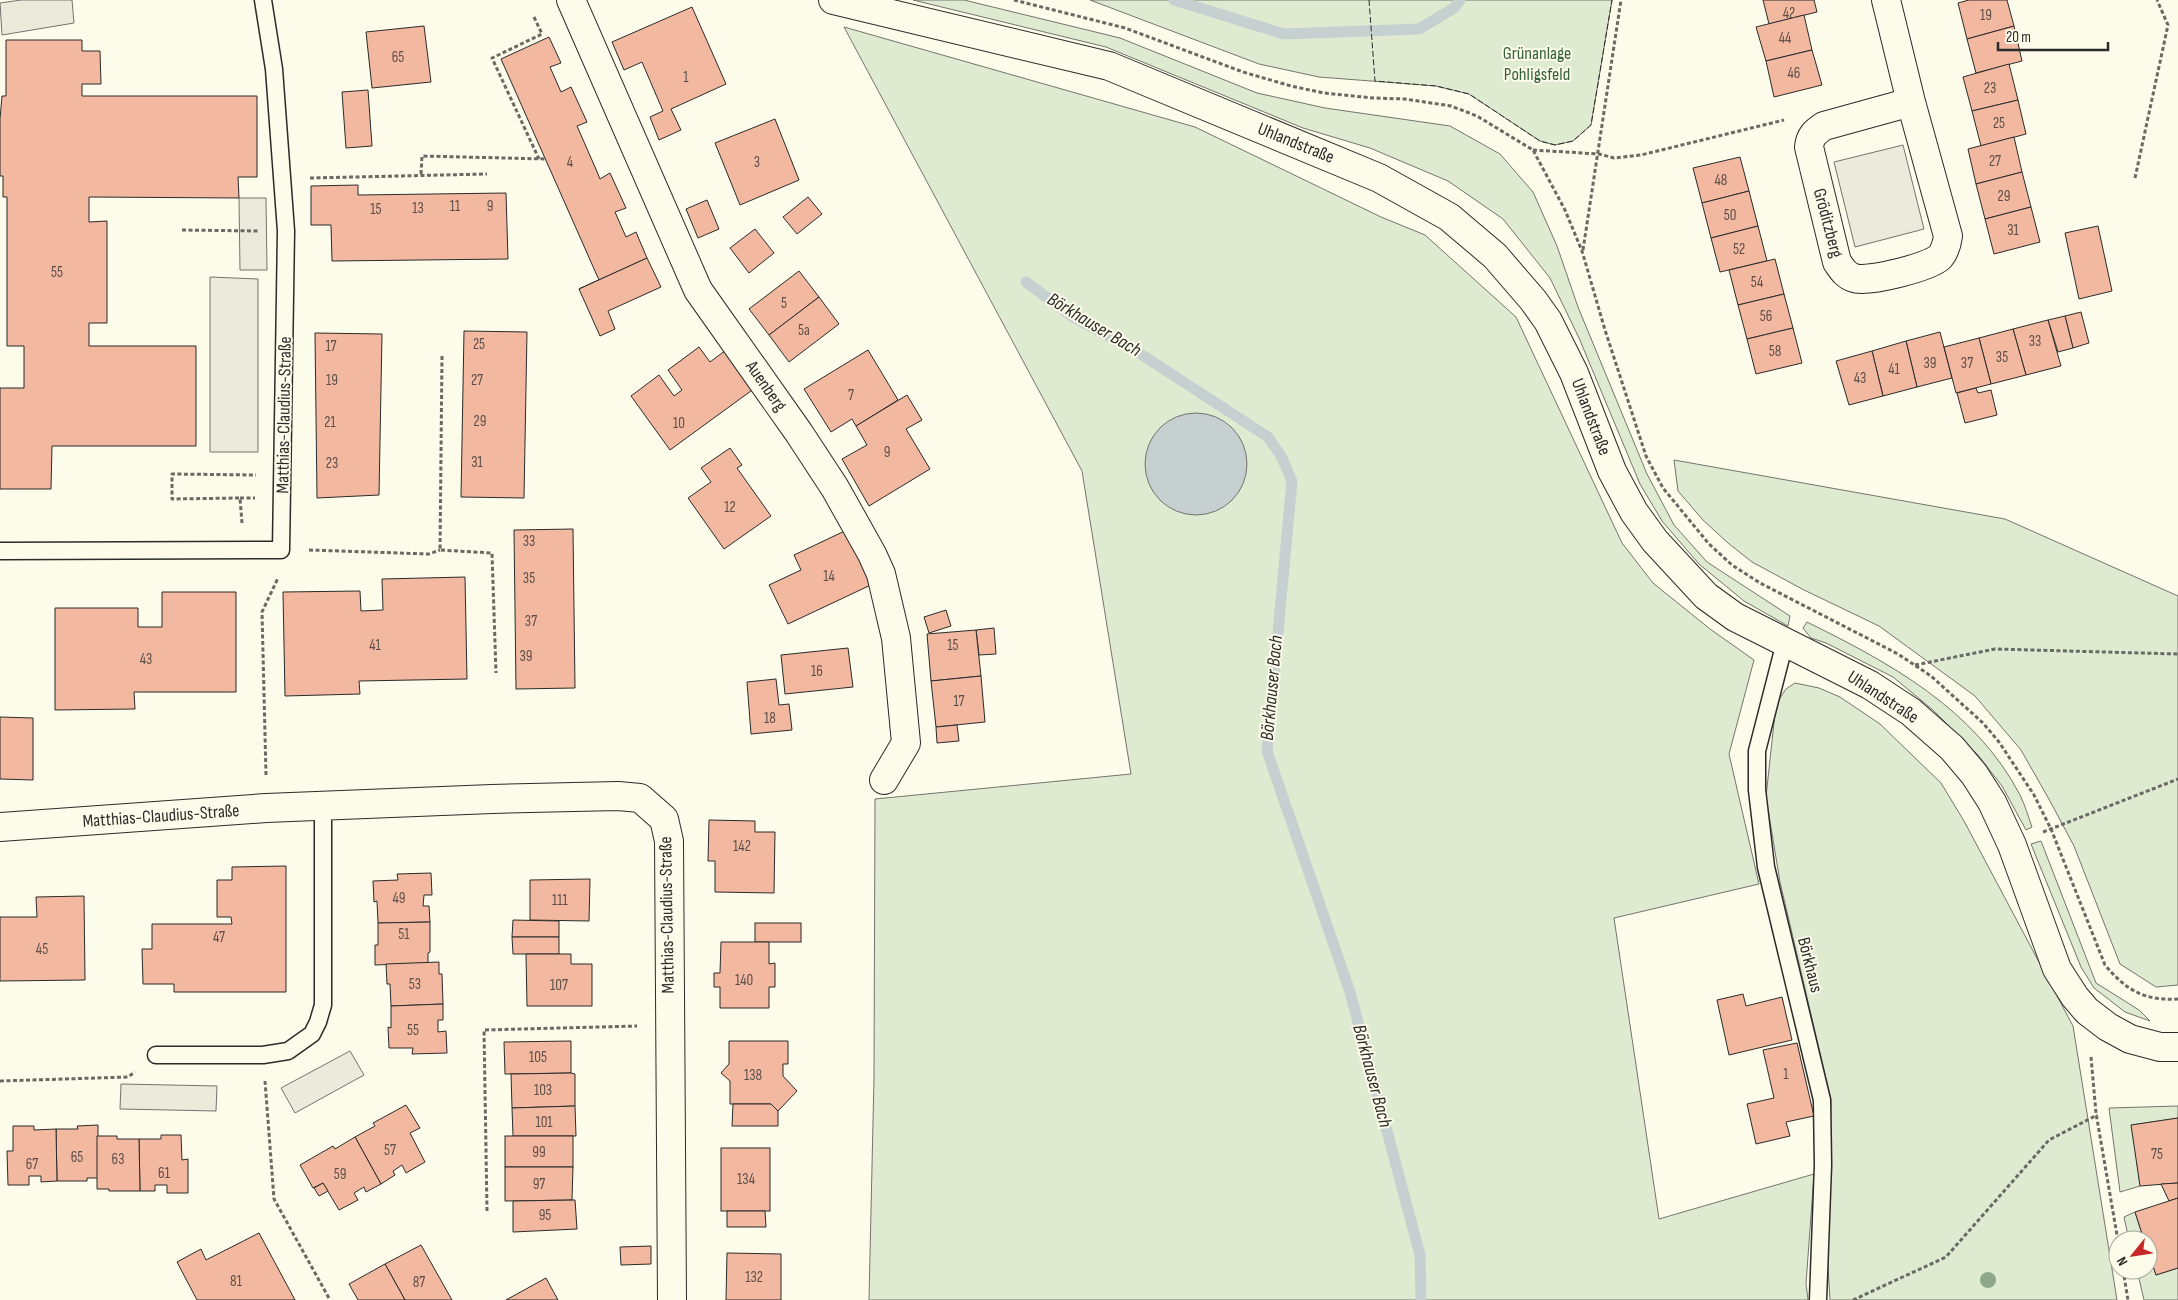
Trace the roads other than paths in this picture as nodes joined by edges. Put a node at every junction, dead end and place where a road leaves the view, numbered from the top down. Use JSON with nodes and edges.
{"nodes":[{"id":1,"x":263,"y":0,"type":"edge"},
{"id":2,"x":571,"y":0,"type":"edge"},
{"id":3,"x":833,"y":0,"type":"edge"},
{"id":4,"x":1886,"y":0,"type":"edge"},
{"id":5,"x":1911,"y":102,"type":"junction"},
{"id":6,"x":0,"y":551,"type":"edge"},
{"id":7,"x":1785,"y":642,"type":"junction"},
{"id":8,"x":884,"y":780,"type":"dead end"},
{"id":9,"x":322,"y":807,"type":"junction"},
{"id":10,"x":0,"y":827,"type":"edge"},
{"id":11,"x":2178,"y":1047,"type":"edge"},
{"id":12,"x":156,"y":1055,"type":"road end"},
{"id":13,"x":672,"y":1300,"type":"edge"},
{"id":14,"x":1818,"y":1300,"type":"edge"}],
"edges":[{"from":1,"to":6,"type":"lane","name":"Matthias-Claudius-Straße"},
{"from":2,"to":8,"type":"street","name":"Auenberg"},
{"from":3,"to":7,"type":"street","name":"Uhlandstraße"},
{"from":4,"to":5,"type":"street","name":"Gröditzberg"},
{"from":5,"to":5,"type":"street","name":"Gröditzberg"},
{"from":7,"to":11,"type":"street","name":"Uhlandstraße"},
{"from":7,"to":14,"type":"lane","name":"Börkhaus"},
{"from":9,"to":10,"type":"street","name":"Matthias-Claudius-Straße"},
{"from":9,"to":12,"type":"lane"},
{"from":9,"to":13,"type":"street","name":"Matthias-Claudius-Straße"}]}
